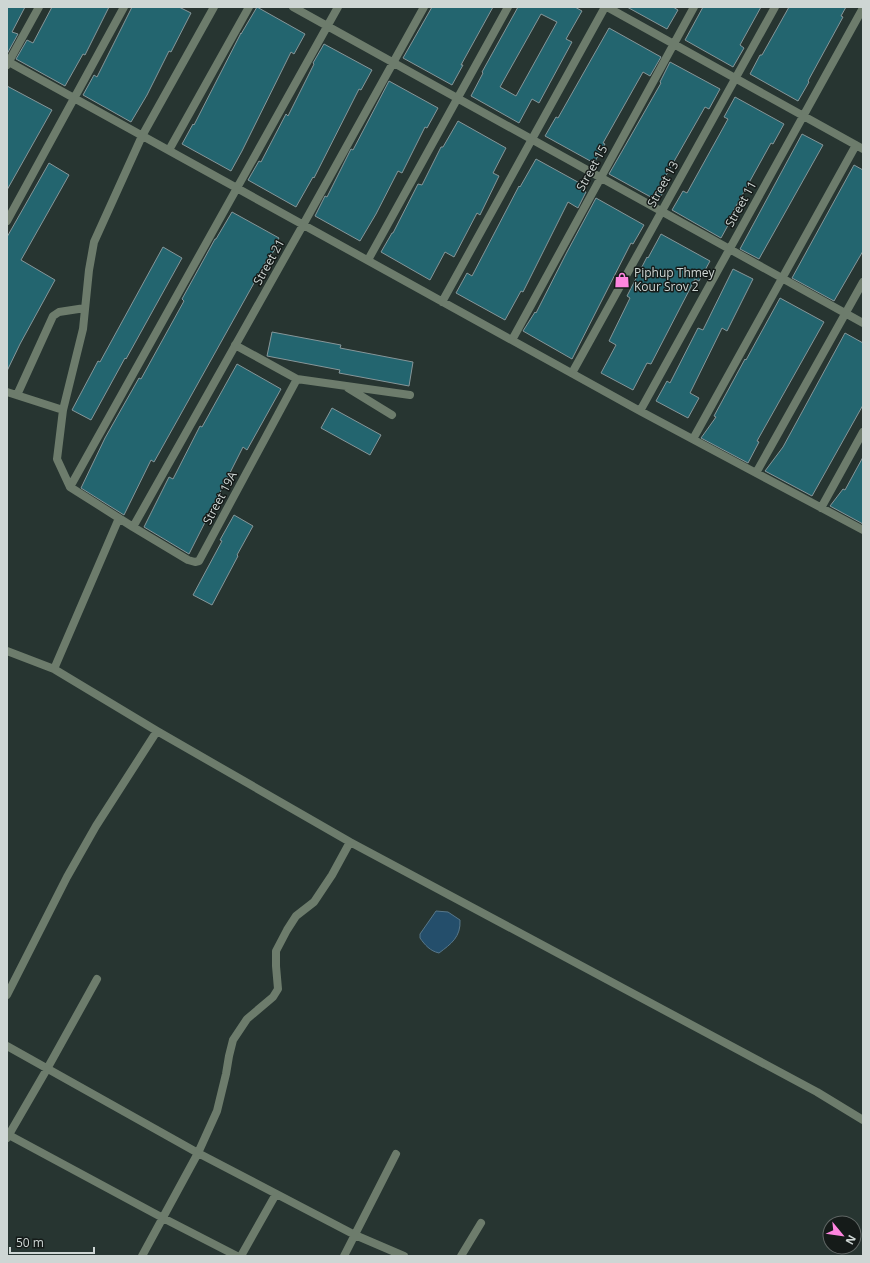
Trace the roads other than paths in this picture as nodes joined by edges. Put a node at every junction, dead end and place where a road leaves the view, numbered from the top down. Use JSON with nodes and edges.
{"nodes":[{"id":1,"x":39,"y":7,"type":"edge"},
{"id":2,"x":124,"y":7,"type":"edge"},
{"id":3,"x":214,"y":7,"type":"edge"},
{"id":4,"x":249,"y":7,"type":"edge"},
{"id":5,"x":293,"y":7,"type":"edge"},
{"id":6,"x":338,"y":7,"type":"edge"},
{"id":7,"x":424,"y":7,"type":"edge"},
{"id":8,"x":508,"y":7,"type":"edge"},
{"id":9,"x":606,"y":7,"type":"edge"},
{"id":10,"x":694,"y":7,"type":"edge"},
{"id":11,"x":774,"y":7,"type":"edge"},
{"id":12,"x":863,"y":8,"type":"edge"},
{"id":13,"x":327,"y":26,"type":"junction"},
{"id":14,"x":674,"y":44,"type":"junction"},
{"id":15,"x":8,"y":63,"type":"edge"},
{"id":16,"x":393,"y":63,"type":"junction"},
{"id":17,"x":735,"y":78,"type":"junction"},
{"id":18,"x":74,"y":97,"type":"junction"},
{"id":19,"x":458,"y":98,"type":"junction"},
{"id":20,"x":803,"y":116,"type":"junction"},
{"id":21,"x":142,"y":136,"type":"junction"},
{"id":22,"x":532,"y":139,"type":"junction"},
{"id":23,"x":859,"y":147,"type":"edge"},
{"id":24,"x":169,"y":150,"type":"junction"},
{"id":25,"x":601,"y":178,"type":"junction"},
{"id":26,"x":237,"y":188,"type":"junction"},
{"id":27,"x":661,"y":211,"type":"junction"},
{"id":28,"x":7,"y":221,"type":"edge"},
{"id":29,"x":303,"y":225,"type":"junction"},
{"id":30,"x":730,"y":249,"type":"junction"},
{"id":31,"x":368,"y":260,"type":"junction"},
{"id":32,"x":782,"y":278,"type":"junction"},
{"id":33,"x":863,"y":282,"type":"edge"},
{"id":34,"x":442,"y":302,"type":"junction"},
{"id":35,"x":85,"y":308,"type":"junction"},
{"id":36,"x":846,"y":313,"type":"junction"},
{"id":37,"x":863,"y":323,"type":"edge"},
{"id":38,"x":512,"y":340,"type":"junction"},
{"id":39,"x":236,"y":345,"type":"junction"},
{"id":40,"x":572,"y":373,"type":"junction"},
{"id":41,"x":297,"y":379,"type":"junction"},
{"id":42,"x":346,"y":386,"type":"junction"},
{"id":43,"x":7,"y":392,"type":"edge"},
{"id":44,"x":17,"y":396,"type":"junction"},
{"id":45,"x":410,"y":396,"type":"dead end"},
{"id":46,"x":63,"y":410,"type":"junction"},
{"id":47,"x":640,"y":411,"type":"junction"},
{"id":48,"x":392,"y":415,"type":"dead end"},
{"id":49,"x":863,"y":432,"type":"edge"},
{"id":50,"x":693,"y":439,"type":"junction"},
{"id":51,"x":756,"y":473,"type":"junction"},
{"id":52,"x":70,"y":487,"type":"junction"},
{"id":53,"x":821,"y":508,"type":"junction"},
{"id":54,"x":119,"y":518,"type":"junction"},
{"id":55,"x":133,"y":527,"type":"junction"},
{"id":56,"x":863,"y":530,"type":"edge"},
{"id":57,"x":7,"y":651,"type":"edge"},
{"id":58,"x":54,"y":669,"type":"junction"},
{"id":59,"x":157,"y":731,"type":"junction"},
{"id":60,"x":350,"y":842,"type":"junction"},
{"id":61,"x":98,"y":979,"type":"dead end"},
{"id":62,"x":7,"y":995,"type":"edge"},
{"id":63,"x":7,"y":1046,"type":"edge"},
{"id":64,"x":47,"y":1069,"type":"junction"},
{"id":65,"x":863,"y":1120,"type":"edge"},
{"id":66,"x":8,"y":1136,"type":"edge"},
{"id":67,"x":198,"y":1153,"type":"junction"},
{"id":68,"x":396,"y":1154,"type":"dead end"},
{"id":69,"x":276,"y":1194,"type":"junction"},
{"id":70,"x":163,"y":1218,"type":"junction"},
{"id":71,"x":481,"y":1223,"type":"dead end"},
{"id":72,"x":355,"y":1235,"type":"junction"},
{"id":73,"x":142,"y":1256,"type":"edge"},
{"id":74,"x":237,"y":1256,"type":"edge"},
{"id":75,"x":240,"y":1256,"type":"edge"},
{"id":76,"x":344,"y":1256,"type":"edge"},
{"id":77,"x":404,"y":1256,"type":"edge"},
{"id":78,"x":461,"y":1256,"type":"edge"}],
"edges":[{"from":1,"to":15,"type":"street"},
{"from":2,"to":18,"type":"street"},
{"from":3,"to":21,"type":"street"},
{"from":4,"to":24,"type":"street"},
{"from":5,"to":13,"type":"street"},
{"from":6,"to":13,"type":"street"},
{"from":7,"to":16,"type":"street","name":"Street 21"},
{"from":8,"to":19,"type":"street"},
{"from":9,"to":14,"type":"street"},
{"from":9,"to":22,"type":"street"},
{"from":10,"to":14,"type":"street","name":"Street 15"},
{"from":11,"to":17,"type":"street","name":"Street 13"},
{"from":12,"to":20,"type":"street","name":"Street 11"},
{"from":13,"to":16,"type":"street"},
{"from":13,"to":26,"type":"street"},
{"from":14,"to":17,"type":"street"},
{"from":14,"to":25,"type":"street","name":"Street 15"},
{"from":15,"to":18,"type":"street"},
{"from":16,"to":19,"type":"street"},
{"from":16,"to":29,"type":"street","name":"Street 21"},
{"from":17,"to":20,"type":"street"},
{"from":17,"to":27,"type":"street","name":"Street 13"},
{"from":18,"to":21,"type":"street"},
{"from":18,"to":28,"type":"street"},
{"from":19,"to":22,"type":"street"},
{"from":19,"to":31,"type":"street"},
{"from":20,"to":23,"type":"street"},
{"from":20,"to":30,"type":"street","name":"Street 11"},
{"from":21,"to":24,"type":"street"},
{"from":21,"to":35,"type":"street"},
{"from":22,"to":25,"type":"street"},
{"from":22,"to":34,"type":"street"},
{"from":23,"to":32,"type":"street"},
{"from":24,"to":26,"type":"street"},
{"from":25,"to":27,"type":"street"},
{"from":25,"to":38,"type":"street","name":"Street 15"},
{"from":26,"to":29,"type":"street"},
{"from":26,"to":52,"type":"street"},
{"from":27,"to":30,"type":"street"},
{"from":27,"to":40,"type":"street","name":"Street 13"},
{"from":29,"to":31,"type":"street"},
{"from":29,"to":39,"type":"street","name":"Street 21"},
{"from":30,"to":32,"type":"street"},
{"from":30,"to":47,"type":"street","name":"Street 11"},
{"from":31,"to":34,"type":"street"},
{"from":32,"to":36,"type":"street"},
{"from":32,"to":50,"type":"street"},
{"from":33,"to":36,"type":"street"},
{"from":34,"to":38,"type":"street"},
{"from":35,"to":44,"type":"street"},
{"from":35,"to":46,"type":"street"},
{"from":36,"to":37,"type":"street"},
{"from":36,"to":51,"type":"street"},
{"from":38,"to":40,"type":"street"},
{"from":39,"to":41,"type":"street"},
{"from":39,"to":55,"type":"street","name":"Street 21"},
{"from":40,"to":47,"type":"street"},
{"from":41,"to":42,"type":"street"},
{"from":41,"to":55,"type":"street","name":"Street 19A"},
{"from":42,"to":45,"type":"street"},
{"from":42,"to":48,"type":"street"},
{"from":43,"to":44,"type":"street"},
{"from":44,"to":46,"type":"street"},
{"from":46,"to":52,"type":"street"},
{"from":47,"to":50,"type":"street"},
{"from":49,"to":53,"type":"street"},
{"from":50,"to":51,"type":"street"},
{"from":51,"to":53,"type":"street"},
{"from":52,"to":54,"type":"street"},
{"from":53,"to":56,"type":"street"},
{"from":54,"to":55,"type":"street"},
{"from":54,"to":58,"type":"street"},
{"from":57,"to":58,"type":"street"},
{"from":58,"to":59,"type":"street"},
{"from":59,"to":60,"type":"street"},
{"from":59,"to":62,"type":"street"},
{"from":60,"to":65,"type":"street"},
{"from":60,"to":67,"type":"street"},
{"from":61,"to":64,"type":"street"},
{"from":63,"to":64,"type":"street"},
{"from":64,"to":66,"type":"street"},
{"from":64,"to":67,"type":"street"},
{"from":66,"to":70,"type":"street"},
{"from":67,"to":69,"type":"street"},
{"from":67,"to":70,"type":"street"},
{"from":68,"to":72,"type":"street"},
{"from":69,"to":72,"type":"street"},
{"from":69,"to":75,"type":"street"},
{"from":70,"to":73,"type":"street"},
{"from":70,"to":74,"type":"street"},
{"from":71,"to":78,"type":"street"},
{"from":72,"to":76,"type":"street"},
{"from":72,"to":77,"type":"street"}]}
